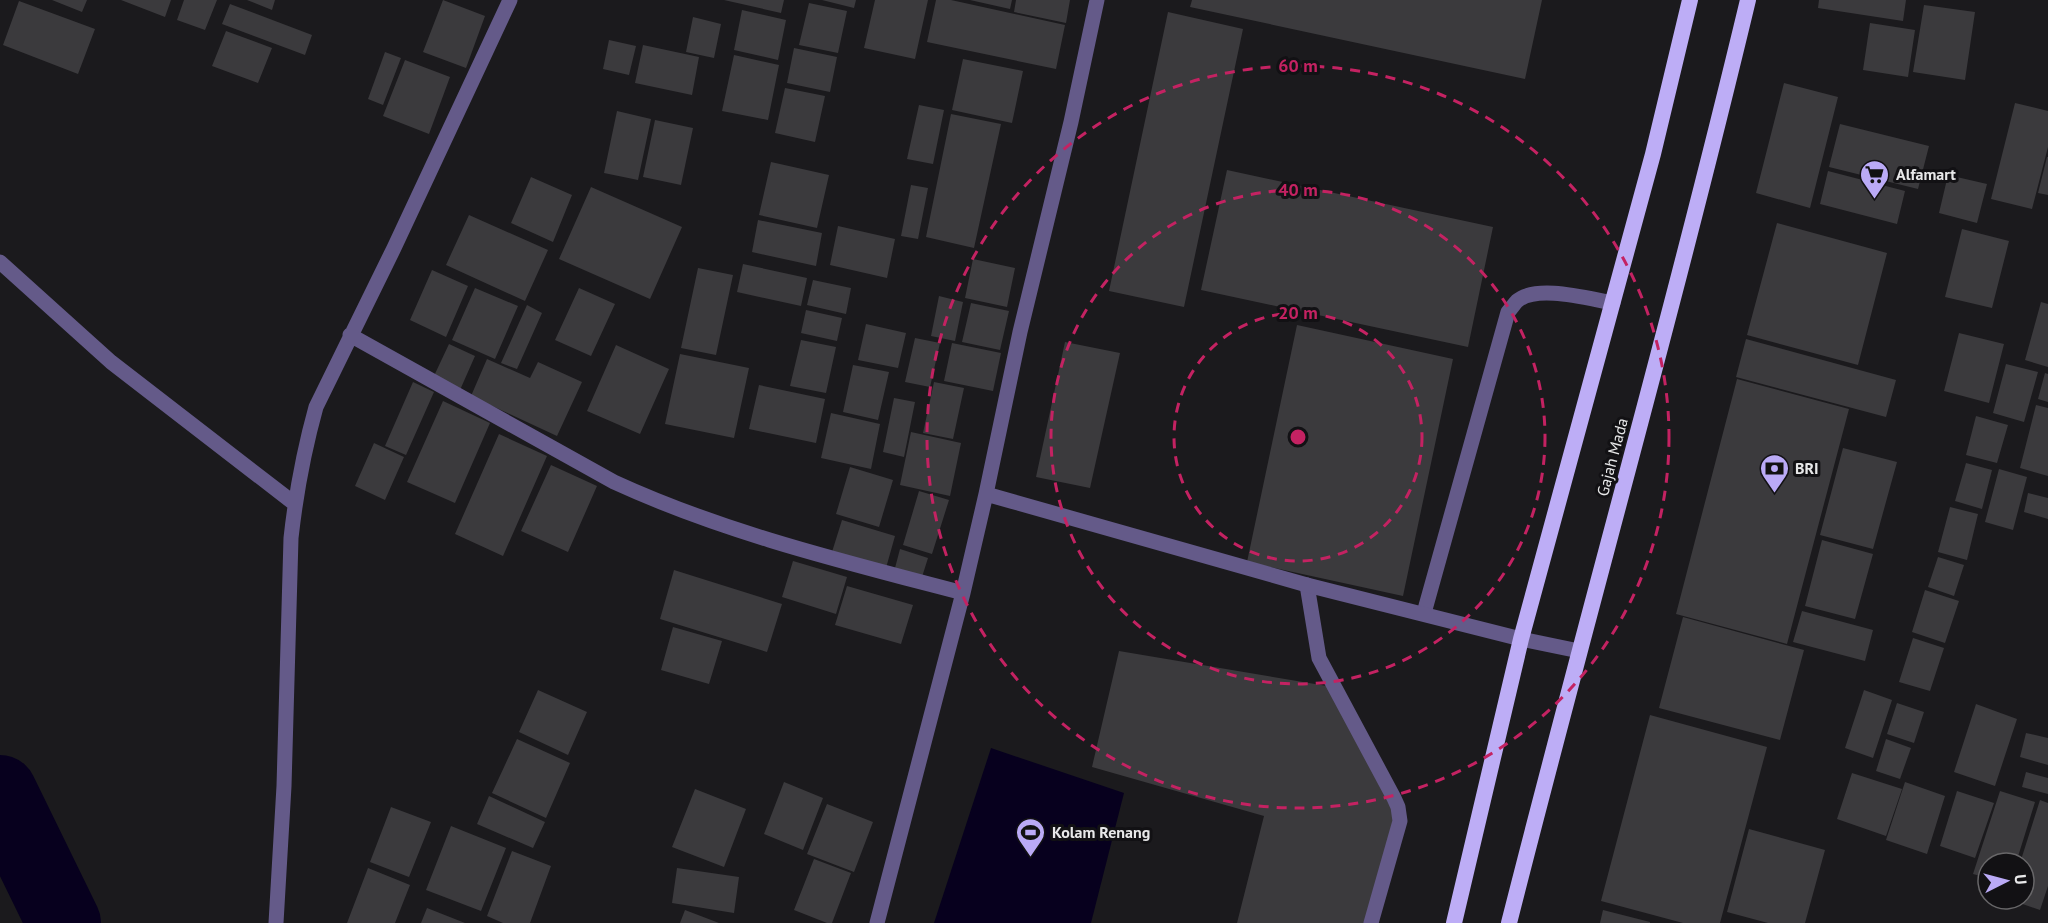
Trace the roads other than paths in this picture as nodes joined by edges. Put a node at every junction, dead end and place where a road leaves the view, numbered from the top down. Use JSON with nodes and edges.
{"nodes":[{"id":1,"x":510,"y":0,"type":"edge"},
{"id":2,"x":1097,"y":0,"type":"edge"},
{"id":3,"x":1690,"y":0,"type":"edge"},
{"id":4,"x":1748,"y":0,"type":"edge"},
{"id":5,"x":0,"y":262,"type":"edge"},
{"id":6,"x":1612,"y":303,"type":"junction"},
{"id":7,"x":350,"y":335,"type":"junction"},
{"id":8,"x":986,"y":494,"type":"junction"},
{"id":9,"x":295,"y":504,"type":"junction"},
{"id":10,"x":1307,"y":585,"type":"junction"},
{"id":11,"x":963,"y":593,"type":"junction"},
{"id":12,"x":1424,"y":613,"type":"junction"},
{"id":13,"x":1521,"y":639,"type":"junction"},
{"id":14,"x":1579,"y":651,"type":"junction"},
{"id":15,"x":276,"y":923,"type":"edge"},
{"id":16,"x":877,"y":923,"type":"edge"},
{"id":17,"x":1371,"y":923,"type":"edge"},
{"id":18,"x":1454,"y":923,"type":"edge"},
{"id":19,"x":1509,"y":923,"type":"edge"}],
"edges":[{"from":1,"to":7,"type":"street"},
{"from":2,"to":8,"type":"street"},
{"from":3,"to":6,"type":"highway"},
{"from":4,"to":14,"type":"highway","name":"Gajah Mada"},
{"from":5,"to":9,"type":"street"},
{"from":6,"to":12,"type":"street"},
{"from":6,"to":13,"type":"highway"},
{"from":7,"to":9,"type":"street"},
{"from":7,"to":11,"type":"street"},
{"from":8,"to":10,"type":"street"},
{"from":8,"to":11,"type":"street"},
{"from":9,"to":15,"type":"street"},
{"from":10,"to":12,"type":"street"},
{"from":10,"to":17,"type":"street"},
{"from":11,"to":16,"type":"street"},
{"from":12,"to":13,"type":"street"},
{"from":13,"to":14,"type":"street"},
{"from":13,"to":18,"type":"highway"},
{"from":14,"to":19,"type":"highway","name":"Gajah Mada"}]}
